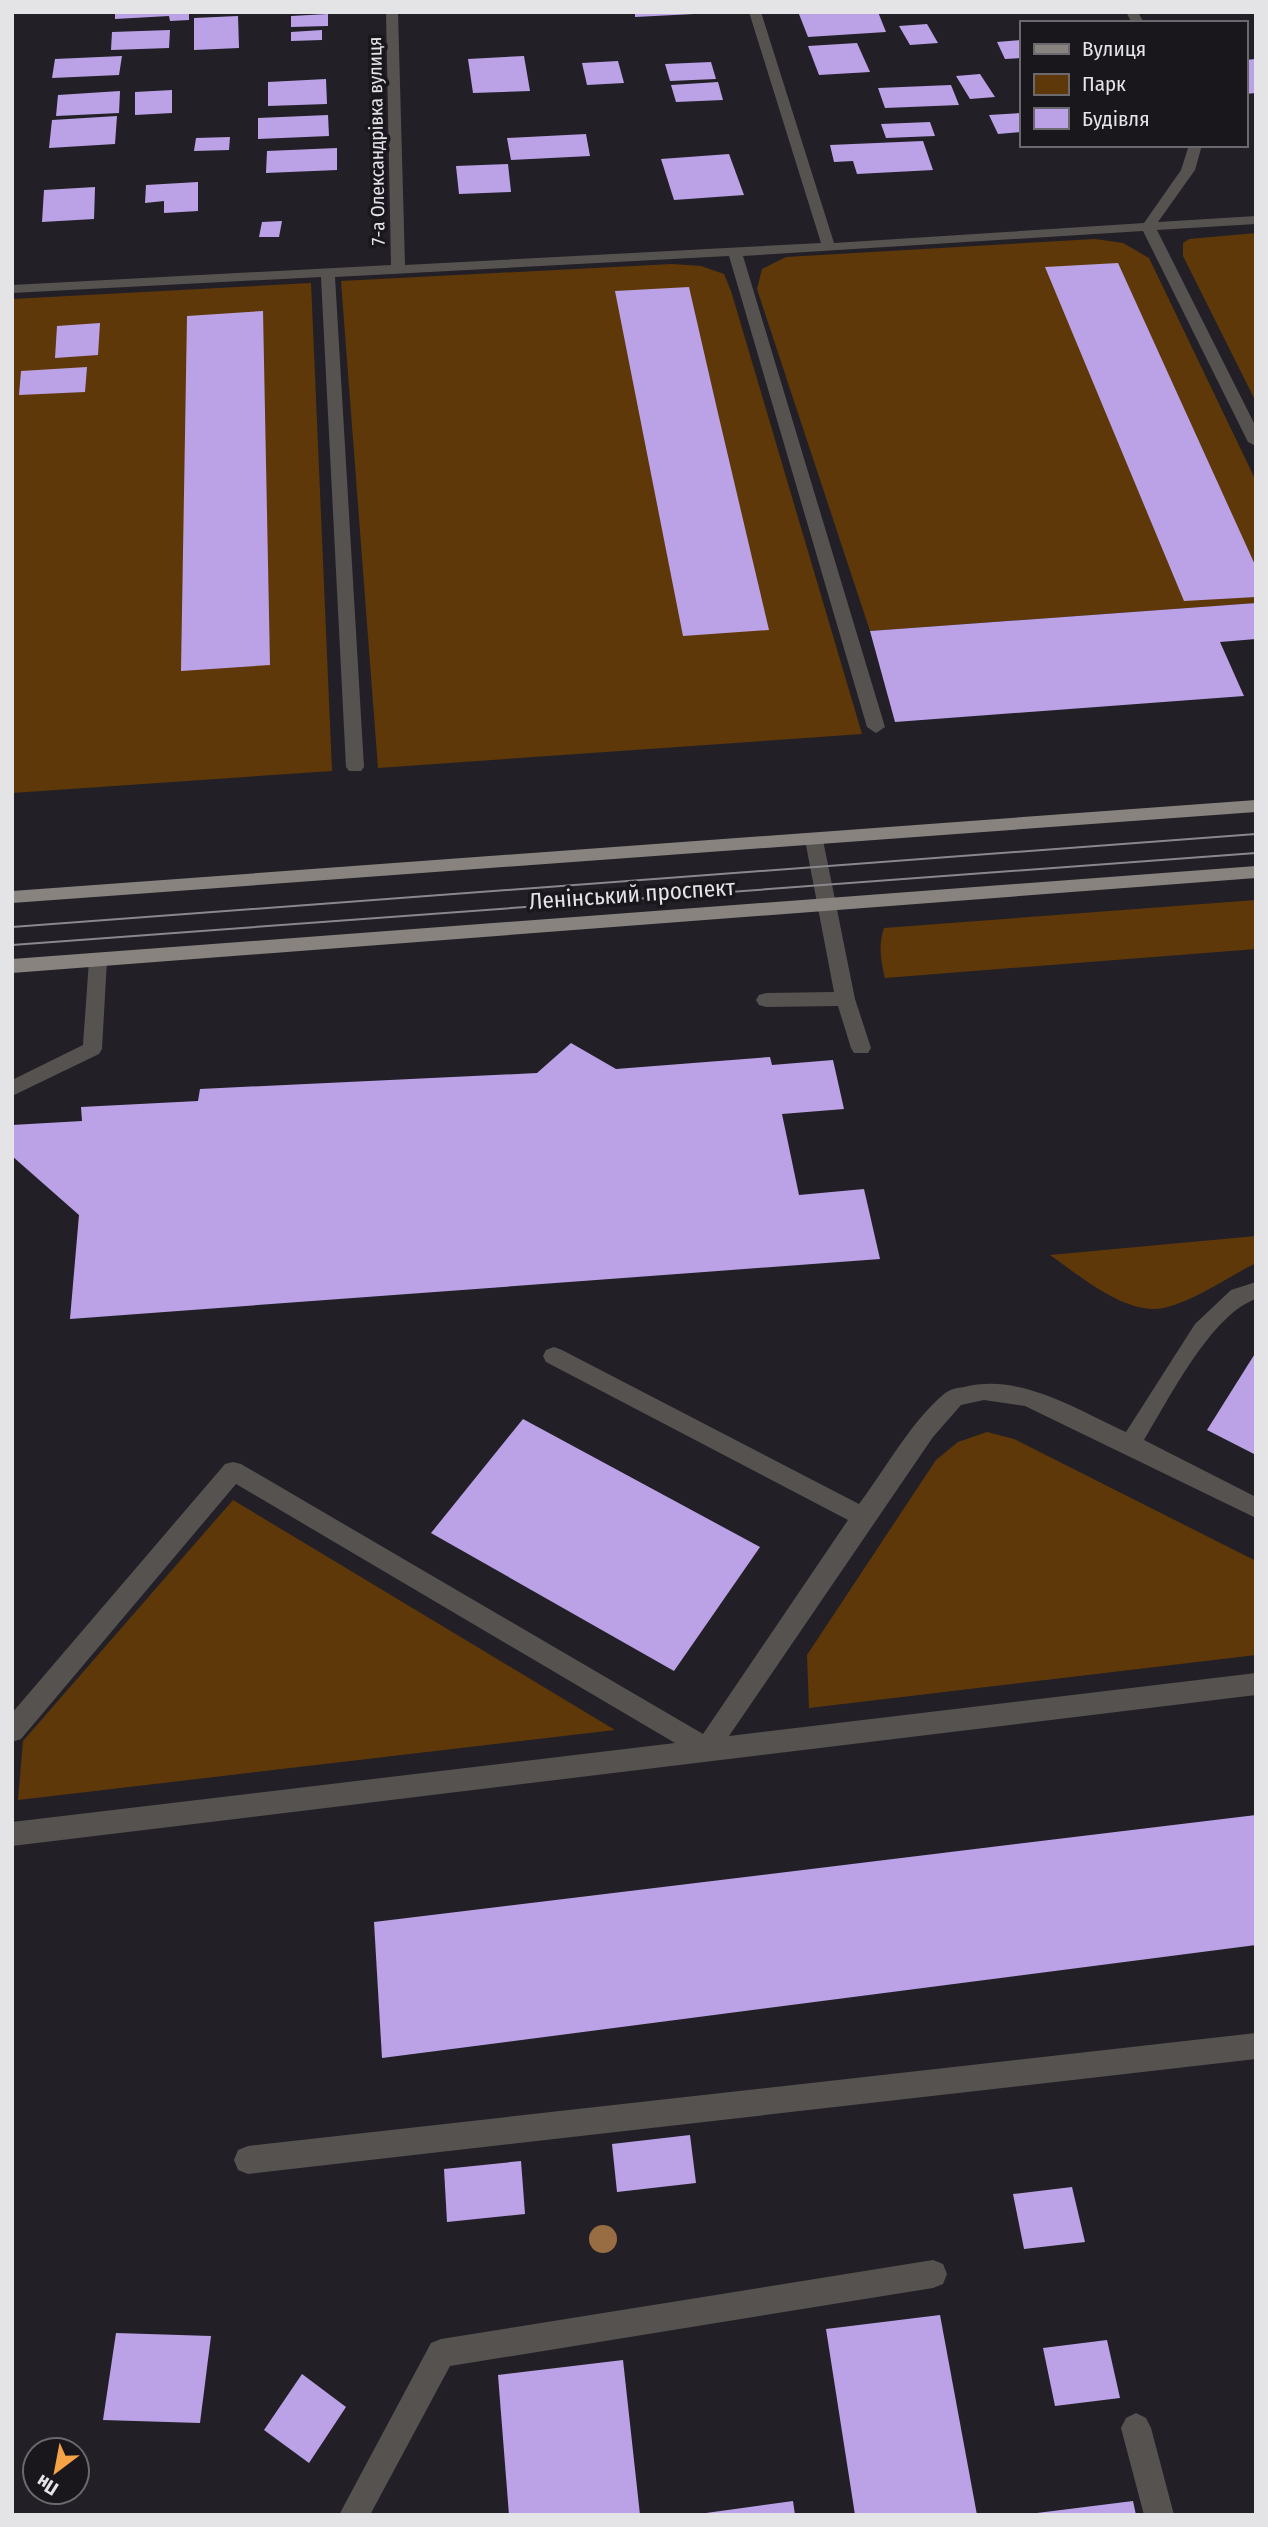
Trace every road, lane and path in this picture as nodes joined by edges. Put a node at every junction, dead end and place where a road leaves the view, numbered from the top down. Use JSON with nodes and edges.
{"nodes":[{"id":1,"x":392,"y":12,"type":"edge"},
{"id":2,"x":755,"y":12,"type":"edge"},
{"id":3,"x":1195,"y":147,"type":"edge"},
{"id":4,"x":1256,"y":220,"type":"edge"},
{"id":5,"x":1148,"y":227,"type":"junction"},
{"id":6,"x":830,"y":247,"type":"junction"},
{"id":7,"x":735,"y":252,"type":"junction"},
{"id":8,"x":398,"y":270,"type":"junction"},
{"id":9,"x":328,"y":273,"type":"junction"},
{"id":10,"x":12,"y":289,"type":"edge"},
{"id":11,"x":1256,"y":442,"type":"edge"},
{"id":12,"x":876,"y":727,"type":"dead end"},
{"id":13,"x":355,"y":767,"type":"dead end"},
{"id":14,"x":1256,"y":806,"type":"edge"},
{"id":15,"x":814,"y":840,"type":"junction"},
{"id":16,"x":1256,"y":872,"type":"edge"},
{"id":17,"x":12,"y":897,"type":"edge"},
{"id":18,"x":825,"y":904,"type":"junction"},
{"id":19,"x":98,"y":960,"type":"junction"},
{"id":20,"x":12,"y":966,"type":"edge"},
{"id":21,"x":845,"y":999,"type":"junction"},
{"id":22,"x":766,"y":1000,"type":"dead end"},
{"id":23,"x":861,"y":1048,"type":"dead end"},
{"id":24,"x":12,"y":1089,"type":"edge"},
{"id":25,"x":1256,"y":1290,"type":"edge"},
{"id":26,"x":554,"y":1356,"type":"dead end"},
{"id":27,"x":1130,"y":1444,"type":"junction"},
{"id":28,"x":1256,"y":1508,"type":"edge"},
{"id":29,"x":863,"y":1517,"type":"junction"},
{"id":30,"x":1256,"y":1684,"type":"edge"},
{"id":31,"x":12,"y":1731,"type":"edge"},
{"id":32,"x":707,"y":1749,"type":"junction"},
{"id":33,"x":12,"y":1834,"type":"edge"},
{"id":34,"x":1256,"y":2046,"type":"edge"},
{"id":35,"x":248,"y":2160,"type":"dead end"},
{"id":36,"x":933,"y":2274,"type":"dead end"},
{"id":37,"x":1136,"y":2427,"type":"dead end"},
{"id":38,"x":354,"y":2515,"type":"edge"},
{"id":39,"x":1158,"y":2515,"type":"edge"}],
"edges":[{"from":1,"to":8,"type":"street","name":"7-а Олександрівка вулиця"},
{"from":2,"to":6,"type":"street"},
{"from":3,"to":5,"type":"street"},
{"from":4,"to":5,"type":"street"},
{"from":5,"to":6,"type":"street"},
{"from":5,"to":11,"type":"street"},
{"from":6,"to":7,"type":"street"},
{"from":7,"to":8,"type":"street"},
{"from":7,"to":12,"type":"street"},
{"from":8,"to":9,"type":"street"},
{"from":9,"to":10,"type":"street"},
{"from":9,"to":13,"type":"street"},
{"from":14,"to":15,"type":"main road","name":"Ленінський проспект"},
{"from":15,"to":17,"type":"main road","name":"Ленінський проспект"},
{"from":15,"to":18,"type":"street"},
{"from":16,"to":18,"type":"main road","name":"Ленінський проспект"},
{"from":18,"to":19,"type":"main road","name":"Ленінський проспект"},
{"from":18,"to":21,"type":"street"},
{"from":19,"to":20,"type":"main road","name":"Ленінський проспект"},
{"from":19,"to":24,"type":"street"},
{"from":21,"to":22,"type":"street"},
{"from":21,"to":23,"type":"street"},
{"from":25,"to":27,"type":"street"},
{"from":26,"to":29,"type":"street"},
{"from":27,"to":28,"type":"street"},
{"from":27,"to":29,"type":"street"},
{"from":29,"to":32,"type":"street"},
{"from":30,"to":32,"type":"street"},
{"from":31,"to":32,"type":"street"},
{"from":32,"to":33,"type":"street"},
{"from":34,"to":35,"type":"street"},
{"from":36,"to":38,"type":"street"},
{"from":37,"to":39,"type":"street"}]}
